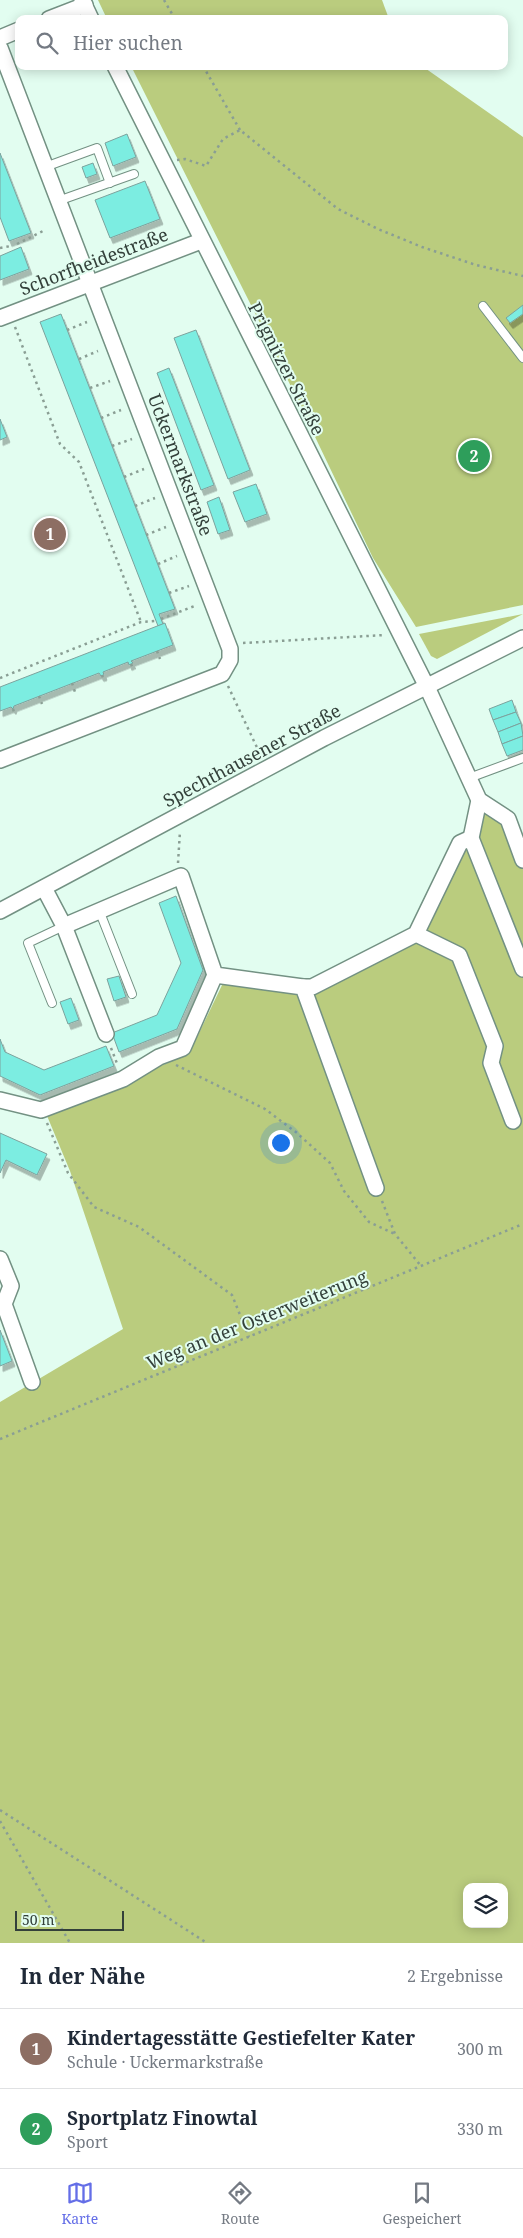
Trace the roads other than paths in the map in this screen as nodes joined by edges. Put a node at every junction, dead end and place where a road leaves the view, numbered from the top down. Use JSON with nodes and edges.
{"nodes":[{"id":1,"x":86,"y":8,"type":"edge"},
{"id":2,"x":62,"y":15,"type":"edge"},
{"id":3,"x":15,"y":32,"type":"edge"},
{"id":4,"x":0,"y":38,"type":"edge"},
{"id":5,"x":0,"y":48,"type":"edge"},
{"id":6,"x":117,"y":70,"type":"edge"},
{"id":7,"x":45,"y":167,"type":"junction"},
{"id":8,"x":134,"y":174,"type":"dead end"},
{"id":9,"x":110,"y":183,"type":"junction"},
{"id":10,"x":58,"y":201,"type":"junction"},
{"id":11,"x":202,"y":242,"type":"junction"},
{"id":12,"x":90,"y":284,"type":"junction"},
{"id":13,"x":483,"y":306,"type":"dead end"},
{"id":14,"x":5,"y":316,"type":"edge"},
{"id":15,"x":523,"y":358,"type":"edge"},
{"id":16,"x":523,"y":638,"type":"edge"},
{"id":17,"x":427,"y":687,"type":"junction"},
{"id":18,"x":523,"y":758,"type":"edge"},
{"id":19,"x":0,"y":760,"type":"edge"},
{"id":20,"x":469,"y":778,"type":"junction"},
{"id":21,"x":479,"y":800,"type":"junction"},
{"id":22,"x":471,"y":838,"type":"junction"},
{"id":23,"x":523,"y":860,"type":"edge"},
{"id":24,"x":44,"y":888,"type":"junction"},
{"id":25,"x":99,"y":910,"type":"junction"},
{"id":26,"x":0,"y":911,"type":"edge"},
{"id":27,"x":64,"y":926,"type":"junction"},
{"id":28,"x":416,"y":934,"type":"junction"},
{"id":29,"x":523,"y":969,"type":"edge"},
{"id":30,"x":216,"y":975,"type":"junction"},
{"id":31,"x":303,"y":987,"type":"junction"},
{"id":32,"x":132,"y":994,"type":"dead end"},
{"id":33,"x":52,"y":1003,"type":"dead end"},
{"id":34,"x":106,"y":1034,"type":"road end"},
{"id":35,"x":0,"y":1100,"type":"edge"},
{"id":36,"x":513,"y":1121,"type":"dead end"},
{"id":37,"x":376,"y":1188,"type":"road end"},
{"id":38,"x":0,"y":1259,"type":"edge"},
{"id":39,"x":32,"y":1382,"type":"dead end"}],
"edges":[{"from":1,"to":2,"type":"street"},
{"from":3,"to":4,"type":"street"},
{"from":5,"to":7,"type":"street","name":"Uckermarkstraße"},
{"from":6,"to":11,"type":"street","name":"Prignitzer Straße"},
{"from":7,"to":9,"type":"lane"},
{"from":7,"to":10,"type":"street","name":"Uckermarkstraße"},
{"from":8,"to":9,"type":"lane"},
{"from":9,"to":10,"type":"lane"},
{"from":10,"to":12,"type":"street","name":"Uckermarkstraße"},
{"from":11,"to":12,"type":"street","name":"Schorfheidestraße"},
{"from":11,"to":17,"type":"street","name":"Prignitzer Straße"},
{"from":12,"to":14,"type":"street","name":"Schorfheidestraße"},
{"from":12,"to":19,"type":"street","name":"Uckermarkstraße"},
{"from":13,"to":15,"type":"lane"},
{"from":16,"to":17,"type":"street","name":"Spechthausener Straße"},
{"from":17,"to":20,"type":"street","name":"Prignitzer Straße"},
{"from":17,"to":24,"type":"street","name":"Spechthausener Straße"},
{"from":18,"to":20,"type":"lane"},
{"from":20,"to":21,"type":"street","name":"Prignitzer Straße"},
{"from":21,"to":22,"type":"street"},
{"from":21,"to":23,"type":"street"},
{"from":22,"to":28,"type":"street"},
{"from":22,"to":29,"type":"street"},
{"from":24,"to":26,"type":"street","name":"Spechthausener Straße"},
{"from":24,"to":27,"type":"street"},
{"from":25,"to":27,"type":"street"},
{"from":25,"to":30,"type":"street"},
{"from":25,"to":32,"type":"lane"},
{"from":27,"to":33,"type":"lane"},
{"from":27,"to":34,"type":"street"},
{"from":28,"to":31,"type":"street"},
{"from":28,"to":36,"type":"street"},
{"from":30,"to":31,"type":"street"},
{"from":30,"to":35,"type":"street"},
{"from":31,"to":37,"type":"street"},
{"from":38,"to":39,"type":"street"}]}
